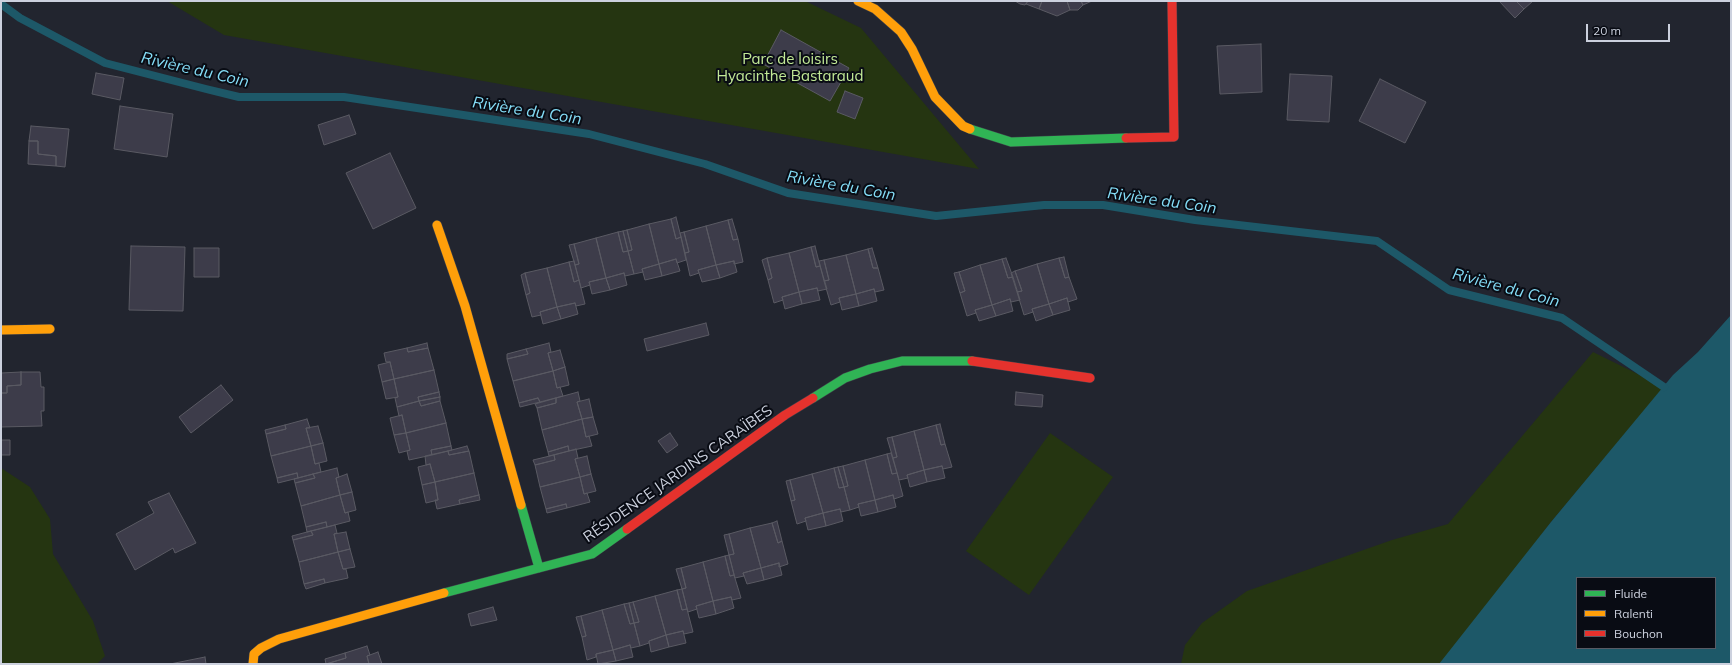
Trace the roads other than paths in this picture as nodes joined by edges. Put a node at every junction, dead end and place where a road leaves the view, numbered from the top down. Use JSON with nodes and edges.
{"nodes":[{"id":1,"x":858,"y":1,"type":"edge"},
{"id":2,"x":1172,"y":1,"type":"edge"},
{"id":3,"x":437,"y":225,"type":"dead end"},
{"id":4,"x":50,"y":329,"type":"dead end"},
{"id":5,"x":1,"y":330,"type":"edge"},
{"id":6,"x":1090,"y":378,"type":"dead end"},
{"id":7,"x":539,"y":568,"type":"junction"},
{"id":8,"x":253,"y":664,"type":"edge"}],
"edges":[{"from":1,"to":2,"type":"street"},
{"from":3,"to":7,"type":"street"},
{"from":4,"to":5,"type":"street"},
{"from":6,"to":7,"type":"street","name":"RÉSIDENCE JARDINS CARAÏBES"},
{"from":7,"to":8,"type":"street","name":"RÉSIDENCE JARDINS CARAÏBES"}]}
